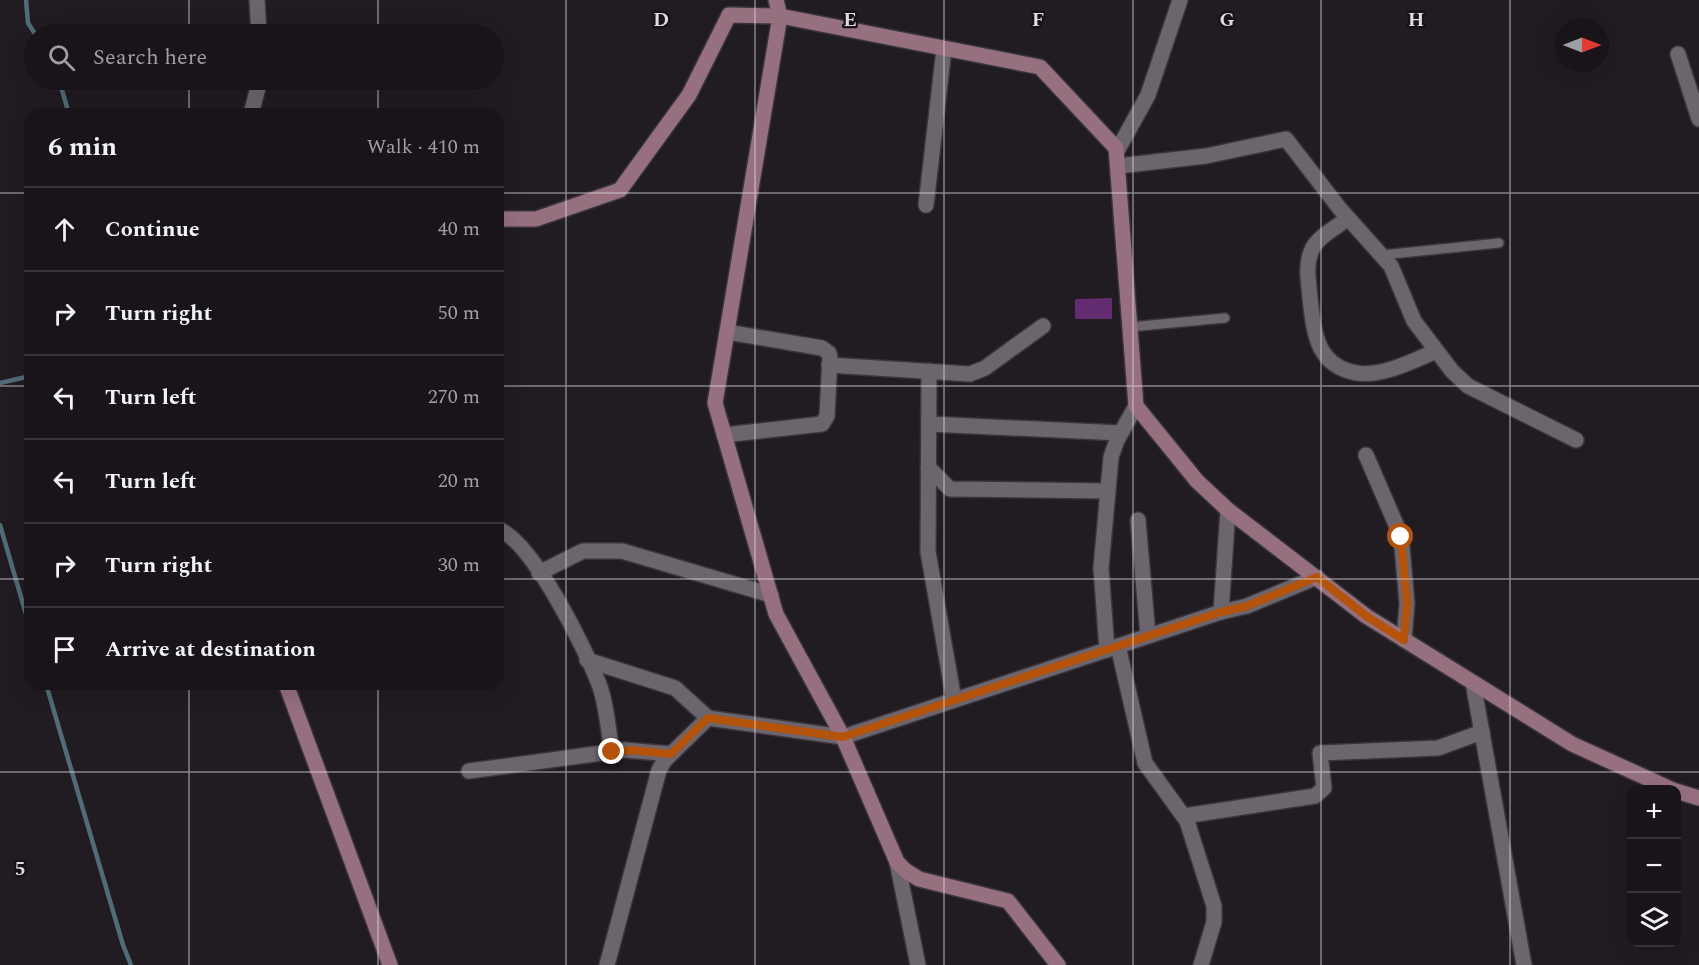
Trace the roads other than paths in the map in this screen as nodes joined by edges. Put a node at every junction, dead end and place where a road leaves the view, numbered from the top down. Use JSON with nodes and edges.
{"nodes":[{"id":1,"x":257,"y":0,"type":"edge"},
{"id":2,"x":776,"y":0,"type":"edge"},
{"id":3,"x":1180,"y":0,"type":"edge"},
{"id":4,"x":780,"y":16,"type":"junction"},
{"id":5,"x":258,"y":24,"type":"edge"},
{"id":6,"x":944,"y":49,"type":"junction"},
{"id":7,"x":1678,"y":54,"type":"dead end"},
{"id":8,"x":259,"y":90,"type":"edge"},
{"id":9,"x":253,"y":108,"type":"edge"},
{"id":10,"x":1699,"y":119,"type":"edge"},
{"id":11,"x":1117,"y":159,"type":"junction"},
{"id":12,"x":926,"y":205,"type":"dead end"},
{"id":13,"x":1348,"y":218,"type":"junction"},
{"id":14,"x":504,"y":219,"type":"edge"},
{"id":15,"x":1499,"y":243,"type":"dead end"},
{"id":16,"x":1382,"y":255,"type":"junction"},
{"id":17,"x":1225,"y":318,"type":"dead end"},
{"id":18,"x":1043,"y":326,"type":"dead end"},
{"id":19,"x":1130,"y":327,"type":"junction"},
{"id":20,"x":727,"y":332,"type":"junction"},
{"id":21,"x":1436,"y":351,"type":"junction"},
{"id":22,"x":829,"y":365,"type":"junction"},
{"id":23,"x":929,"y":371,"type":"junction"},
{"id":24,"x":1136,"y":406,"type":"junction"},
{"id":25,"x":928,"y":424,"type":"junction"},
{"id":26,"x":1121,"y":433,"type":"junction"},
{"id":27,"x":724,"y":435,"type":"junction"},
{"id":28,"x":1576,"y":440,"type":"dead end"},
{"id":29,"x":1366,"y":455,"type":"dead end"},
{"id":30,"x":928,"y":467,"type":"junction"},
{"id":31,"x":1108,"y":491,"type":"junction"},
{"id":32,"x":1228,"y":510,"type":"junction"},
{"id":33,"x":1138,"y":520,"type":"dead end"},
{"id":34,"x":504,"y":532,"type":"edge"},
{"id":35,"x":539,"y":573,"type":"junction"},
{"id":36,"x":1317,"y":577,"type":"junction"},
{"id":37,"x":771,"y":595,"type":"junction"},
{"id":38,"x":1221,"y":612,"type":"junction"},
{"id":39,"x":1148,"y":636,"type":"junction"},
{"id":40,"x":1404,"y":640,"type":"junction"},
{"id":41,"x":1112,"y":648,"type":"junction"},
{"id":42,"x":587,"y":660,"type":"junction"},
{"id":43,"x":1473,"y":683,"type":"junction"},
{"id":44,"x":288,"y":690,"type":"edge"},
{"id":45,"x":954,"y":700,"type":"junction"},
{"id":46,"x":708,"y":718,"type":"junction"},
{"id":47,"x":1482,"y":732,"type":"junction"},
{"id":48,"x":843,"y":737,"type":"junction"},
{"id":49,"x":612,"y":752,"type":"junction"},
{"id":50,"x":671,"y":754,"type":"junction"},
{"id":51,"x":469,"y":771,"type":"dead end"},
{"id":52,"x":1664,"y":785,"type":"edge"},
{"id":53,"x":1681,"y":792,"type":"edge"},
{"id":54,"x":1699,"y":798,"type":"edge"},
{"id":55,"x":1184,"y":816,"type":"junction"},
{"id":56,"x":897,"y":862,"type":"junction"},
{"id":57,"x":390,"y":965,"type":"edge"},
{"id":58,"x":607,"y":965,"type":"edge"},
{"id":59,"x":918,"y":965,"type":"edge"},
{"id":60,"x":1058,"y":965,"type":"edge"},
{"id":61,"x":1202,"y":965,"type":"edge"},
{"id":62,"x":1524,"y":965,"type":"edge"}],
"edges":[{"from":1,"to":5,"type":"street"},
{"from":2,"to":4,"type":"street"},
{"from":3,"to":11,"type":"street"},
{"from":4,"to":6,"type":"street"},
{"from":4,"to":14,"type":"street"},
{"from":4,"to":20,"type":"street"},
{"from":6,"to":11,"type":"street"},
{"from":6,"to":12,"type":"street"},
{"from":7,"to":10,"type":"street"},
{"from":8,"to":9,"type":"street"},
{"from":11,"to":13,"type":"street"},
{"from":11,"to":19,"type":"street"},
{"from":13,"to":16,"type":"street"},
{"from":13,"to":21,"type":"street"},
{"from":15,"to":16,"type":"lane"},
{"from":16,"to":21,"type":"street"},
{"from":17,"to":19,"type":"lane"},
{"from":18,"to":23,"type":"street"},
{"from":19,"to":24,"type":"street"},
{"from":20,"to":22,"type":"street"},
{"from":20,"to":27,"type":"street"},
{"from":21,"to":28,"type":"street"},
{"from":22,"to":23,"type":"street"},
{"from":22,"to":27,"type":"street"},
{"from":23,"to":25,"type":"street"},
{"from":24,"to":26,"type":"street"},
{"from":24,"to":32,"type":"street"},
{"from":25,"to":26,"type":"street"},
{"from":25,"to":30,"type":"street"},
{"from":26,"to":31,"type":"street"},
{"from":27,"to":37,"type":"street"},
{"from":29,"to":40,"type":"street"},
{"from":30,"to":31,"type":"street"},
{"from":30,"to":45,"type":"street"},
{"from":31,"to":41,"type":"street"},
{"from":32,"to":36,"type":"street"},
{"from":32,"to":38,"type":"street"},
{"from":33,"to":39,"type":"street"},
{"from":34,"to":35,"type":"street"},
{"from":35,"to":37,"type":"street"},
{"from":35,"to":42,"type":"street"},
{"from":36,"to":38,"type":"street"},
{"from":36,"to":40,"type":"street"},
{"from":37,"to":48,"type":"street"},
{"from":38,"to":39,"type":"street"},
{"from":39,"to":41,"type":"street"},
{"from":40,"to":43,"type":"street"},
{"from":41,"to":45,"type":"street"},
{"from":41,"to":55,"type":"street"},
{"from":42,"to":46,"type":"street"},
{"from":42,"to":49,"type":"street"},
{"from":43,"to":47,"type":"street"},
{"from":43,"to":52,"type":"street"},
{"from":44,"to":57,"type":"street"},
{"from":45,"to":48,"type":"street"},
{"from":46,"to":48,"type":"street"},
{"from":46,"to":50,"type":"street"},
{"from":47,"to":55,"type":"street"},
{"from":47,"to":62,"type":"street"},
{"from":48,"to":56,"type":"street"},
{"from":49,"to":50,"type":"street"},
{"from":49,"to":51,"type":"street"},
{"from":50,"to":58,"type":"street"},
{"from":53,"to":54,"type":"street"},
{"from":55,"to":61,"type":"street"},
{"from":56,"to":59,"type":"street"},
{"from":56,"to":60,"type":"street"}]}
